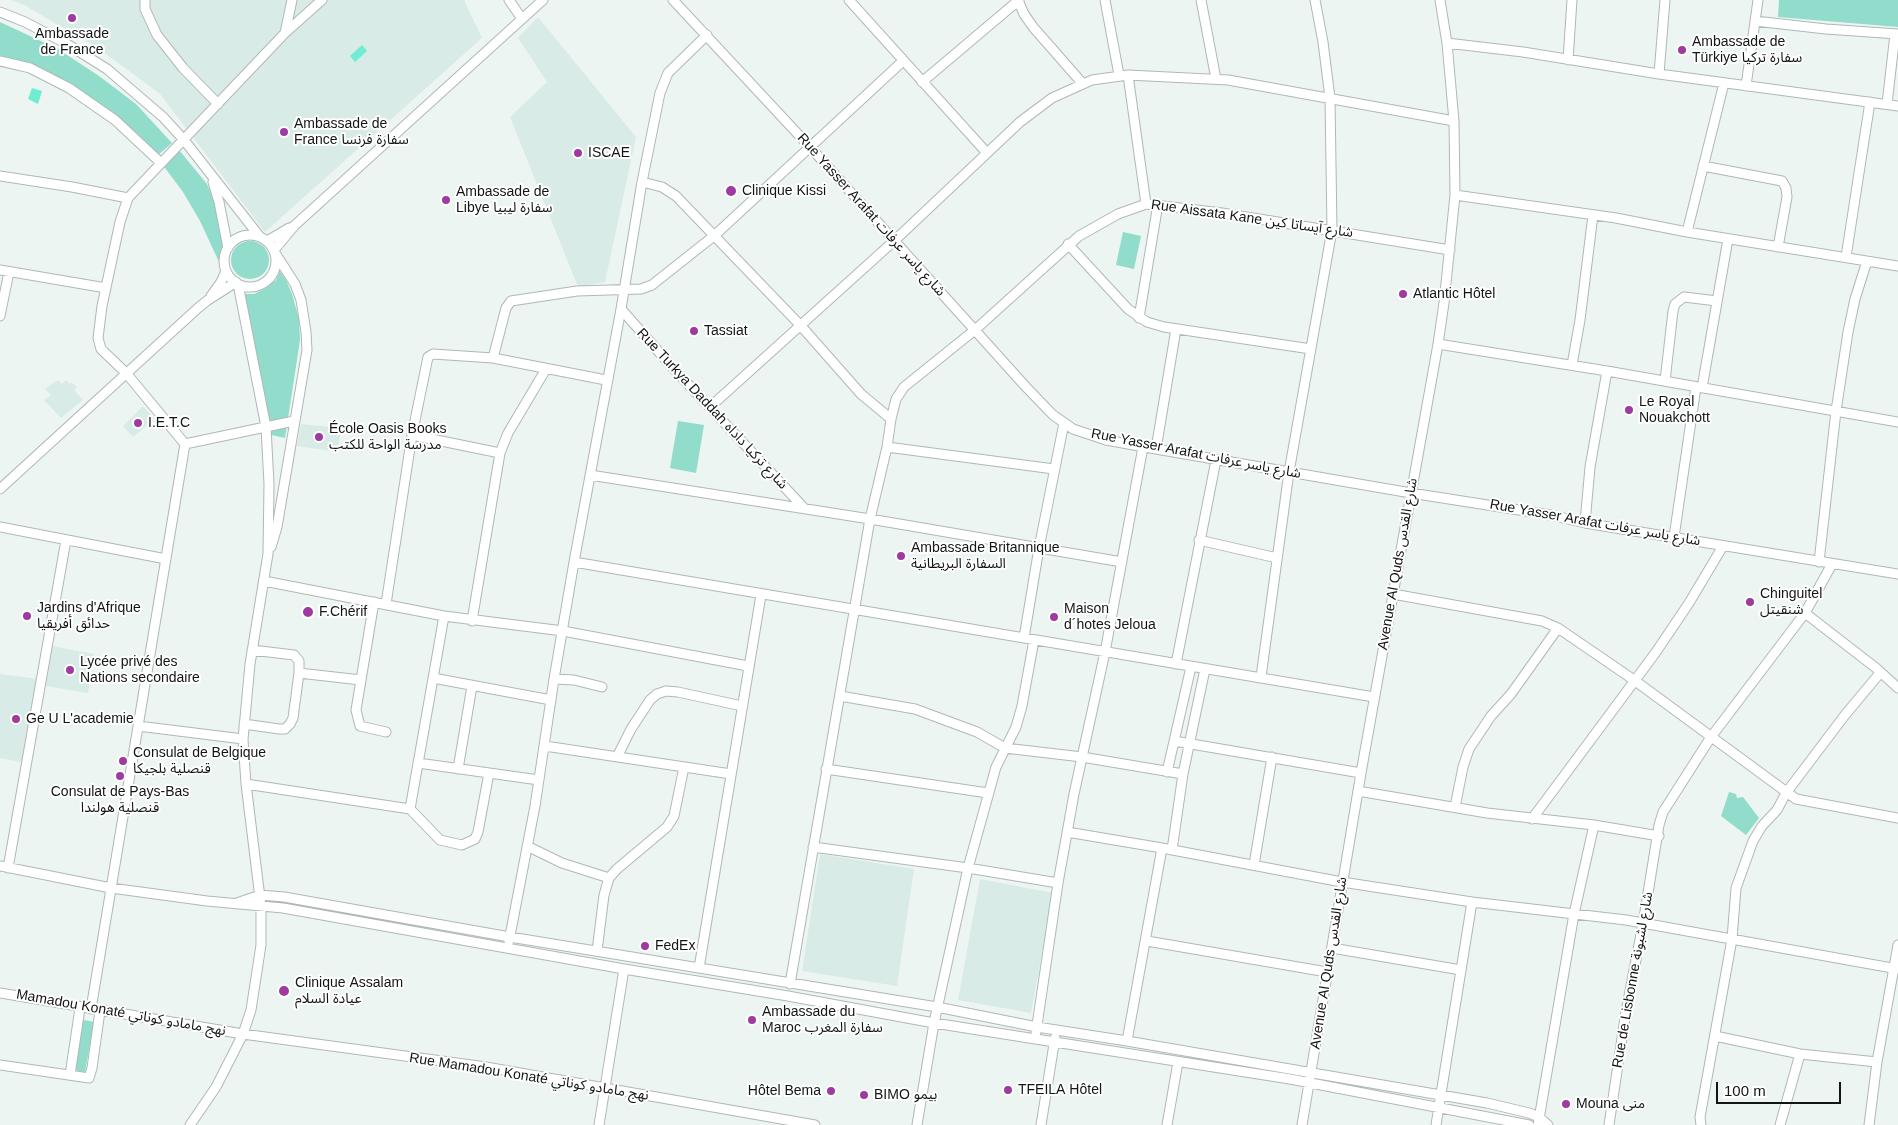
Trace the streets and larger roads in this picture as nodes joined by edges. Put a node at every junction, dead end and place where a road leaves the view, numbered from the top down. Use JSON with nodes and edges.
{"nodes":[{"id":1,"x":145,"y":0,"type":"edge"},
{"id":2,"x":292,"y":0,"type":"edge"},
{"id":3,"x":322,"y":0,"type":"edge"},
{"id":4,"x":509,"y":0,"type":"edge"},
{"id":5,"x":543,"y":0,"type":"edge"},
{"id":6,"x":673,"y":0,"type":"edge"},
{"id":7,"x":849,"y":0,"type":"edge"},
{"id":8,"x":1019,"y":0,"type":"edge"},
{"id":9,"x":1105,"y":0,"type":"edge"},
{"id":10,"x":1201,"y":0,"type":"edge"},
{"id":11,"x":1315,"y":0,"type":"edge"},
{"id":12,"x":1440,"y":0,"type":"edge"},
{"id":13,"x":1572,"y":0,"type":"edge"},
{"id":14,"x":1665,"y":0,"type":"edge"},
{"id":15,"x":1758,"y":0,"type":"edge"},
{"id":16,"x":0,"y":12,"type":"edge"},
{"id":17,"x":522,"y":20,"type":"junction"},
{"id":18,"x":1755,"y":21,"type":"junction"},
{"id":19,"x":285,"y":34,"type":"junction"},
{"id":20,"x":1897,"y":34,"type":"edge"},
{"id":21,"x":707,"y":35,"type":"junction"},
{"id":22,"x":1447,"y":43,"type":"junction"},
{"id":23,"x":1568,"y":60,"type":"junction"},
{"id":24,"x":0,"y":61,"type":"edge"},
{"id":25,"x":903,"y":61,"type":"junction"},
{"id":26,"x":1659,"y":74,"type":"junction"},
{"id":27,"x":1124,"y":75,"type":"junction"},
{"id":28,"x":1216,"y":79,"type":"junction"},
{"id":29,"x":922,"y":82,"type":"junction"},
{"id":30,"x":1724,"y":83,"type":"junction"},
{"id":31,"x":1082,"y":84,"type":"junction"},
{"id":32,"x":1746,"y":86,"type":"junction"},
{"id":33,"x":1330,"y":98,"type":"junction"},
{"id":34,"x":1870,"y":102,"type":"junction"},
{"id":35,"x":218,"y":104,"type":"junction"},
{"id":36,"x":1887,"y":104,"type":"junction"},
{"id":37,"x":1898,"y":106,"type":"edge"},
{"id":38,"x":1454,"y":121,"type":"junction"},
{"id":39,"x":184,"y":140,"type":"junction"},
{"id":40,"x":810,"y":148,"type":"junction"},
{"id":41,"x":988,"y":153,"type":"junction"},
{"id":42,"x":161,"y":163,"type":"junction"},
{"id":43,"x":1703,"y":166,"type":"junction"},
{"id":44,"x":0,"y":176,"type":"edge"},
{"id":45,"x":211,"y":176,"type":"junction"},
{"id":46,"x":642,"y":182,"type":"junction"},
{"id":47,"x":1456,"y":195,"type":"junction"},
{"id":48,"x":128,"y":198,"type":"junction"},
{"id":49,"x":1146,"y":204,"type":"junction"},
{"id":50,"x":1158,"y":204,"type":"junction"},
{"id":51,"x":1593,"y":215,"type":"junction"},
{"id":52,"x":294,"y":226,"type":"junction"},
{"id":53,"x":1332,"y":230,"type":"junction"},
{"id":54,"x":1687,"y":232,"type":"junction"},
{"id":55,"x":715,"y":235,"type":"junction"},
{"id":56,"x":263,"y":239,"type":"junction"},
{"id":57,"x":1728,"y":239,"type":"junction"},
{"id":58,"x":894,"y":241,"type":"junction"},
{"id":59,"x":1068,"y":244,"type":"junction"},
{"id":60,"x":1778,"y":247,"type":"junction"},
{"id":61,"x":228,"y":248,"type":"junction"},
{"id":62,"x":1450,"y":250,"type":"junction"},
{"id":63,"x":274,"y":251,"type":"junction"},
{"id":64,"x":1846,"y":257,"type":"junction"},
{"id":65,"x":1867,"y":261,"type":"junction"},
{"id":66,"x":1898,"y":266,"type":"edge"},
{"id":67,"x":4,"y":271,"type":"edge"},
{"id":68,"x":226,"y":271,"type":"junction"},
{"id":69,"x":237,"y":283,"type":"junction"},
{"id":70,"x":106,"y":288,"type":"junction"},
{"id":71,"x":623,"y":289,"type":"junction"},
{"id":72,"x":208,"y":300,"type":"junction"},
{"id":73,"x":1717,"y":300,"type":"junction"},
{"id":74,"x":621,"y":309,"type":"junction"},
{"id":75,"x":0,"y":316,"type":"edge"},
{"id":76,"x":1140,"y":318,"type":"junction"},
{"id":77,"x":801,"y":326,"type":"junction"},
{"id":78,"x":976,"y":329,"type":"junction"},
{"id":79,"x":1176,"y":329,"type":"junction"},
{"id":80,"x":1438,"y":344,"type":"junction"},
{"id":81,"x":1311,"y":349,"type":"junction"},
{"id":82,"x":493,"y":358,"type":"junction"},
{"id":83,"x":1572,"y":366,"type":"junction"},
{"id":84,"x":546,"y":369,"type":"junction"},
{"id":85,"x":1608,"y":371,"type":"junction"},
{"id":86,"x":126,"y":373,"type":"junction"},
{"id":87,"x":606,"y":380,"type":"junction"},
{"id":88,"x":1664,"y":382,"type":"junction"},
{"id":89,"x":1699,"y":388,"type":"junction"},
{"id":90,"x":710,"y":407,"type":"junction"},
{"id":91,"x":1836,"y":411,"type":"junction"},
{"id":92,"x":891,"y":419,"type":"junction"},
{"id":93,"x":294,"y":422,"type":"junction"},
{"id":94,"x":1898,"y":422,"type":"edge"},
{"id":95,"x":1064,"y":423,"type":"junction"},
{"id":96,"x":266,"y":427,"type":"junction"},
{"id":97,"x":412,"y":434,"type":"junction"},
{"id":98,"x":185,"y":444,"type":"junction"},
{"id":99,"x":887,"y":447,"type":"junction"},
{"id":100,"x":1143,"y":447,"type":"junction"},
{"id":101,"x":1156,"y":449,"type":"junction"},
{"id":102,"x":500,"y":453,"type":"junction"},
{"id":103,"x":1216,"y":460,"type":"junction"},
{"id":104,"x":1054,"y":469,"type":"junction"},
{"id":105,"x":1289,"y":472,"type":"junction"},
{"id":106,"x":590,"y":475,"type":"junction"},
{"id":107,"x":0,"y":489,"type":"edge"},
{"id":108,"x":1411,"y":493,"type":"junction"},
{"id":109,"x":804,"y":508,"type":"junction"},
{"id":110,"x":870,"y":518,"type":"junction"},
{"id":111,"x":1585,"y":523,"type":"junction"},
{"id":112,"x":0,"y":527,"type":"edge"},
{"id":113,"x":1674,"y":537,"type":"junction"},
{"id":114,"x":66,"y":540,"type":"junction"},
{"id":115,"x":1199,"y":540,"type":"junction"},
{"id":116,"x":1723,"y":546,"type":"junction"},
{"id":117,"x":1039,"y":548,"type":"junction"},
{"id":118,"x":268,"y":554,"type":"junction"},
{"id":119,"x":1277,"y":558,"type":"junction"},
{"id":120,"x":166,"y":559,"type":"junction"},
{"id":121,"x":574,"y":562,"type":"junction"},
{"id":122,"x":1122,"y":562,"type":"junction"},
{"id":123,"x":1820,"y":562,"type":"junction"},
{"id":124,"x":1832,"y":564,"type":"junction"},
{"id":125,"x":1898,"y":574,"type":"edge"},
{"id":126,"x":264,"y":581,"type":"junction"},
{"id":127,"x":761,"y":594,"type":"junction"},
{"id":128,"x":1393,"y":594,"type":"junction"},
{"id":129,"x":374,"y":602,"type":"junction"},
{"id":130,"x":386,"y":604,"type":"junction"},
{"id":131,"x":854,"y":609,"type":"junction"},
{"id":132,"x":1805,"y":613,"type":"junction"},
{"id":133,"x":444,"y":616,"type":"junction"},
{"id":134,"x":472,"y":621,"type":"junction"},
{"id":135,"x":1558,"y":628,"type":"junction"},
{"id":136,"x":562,"y":631,"type":"junction"},
{"id":137,"x":1024,"y":638,"type":"junction"},
{"id":138,"x":1034,"y":640,"type":"junction"},
{"id":139,"x":252,"y":650,"type":"junction"},
{"id":140,"x":1105,"y":652,"type":"junction"},
{"id":141,"x":1176,"y":664,"type":"junction"},
{"id":142,"x":748,"y":666,"type":"junction"},
{"id":143,"x":1191,"y":667,"type":"junction"},
{"id":144,"x":1205,"y":669,"type":"junction"},
{"id":145,"x":1880,"y":672,"type":"junction"},
{"id":146,"x":299,"y":673,"type":"junction"},
{"id":147,"x":1261,"y":677,"type":"junction"},
{"id":148,"x":433,"y":678,"type":"junction"},
{"id":149,"x":554,"y":679,"type":"junction"},
{"id":150,"x":361,"y":680,"type":"junction"},
{"id":151,"x":1634,"y":680,"type":"junction"},
{"id":152,"x":472,"y":686,"type":"junction"},
{"id":153,"x":602,"y":686,"type":"dead end"},
{"id":154,"x":1898,"y":688,"type":"edge"},
{"id":155,"x":840,"y":696,"type":"junction"},
{"id":156,"x":1374,"y":697,"type":"junction"},
{"id":157,"x":551,"y":700,"type":"junction"},
{"id":158,"x":742,"y":706,"type":"junction"},
{"id":159,"x":244,"y":724,"type":"junction"},
{"id":160,"x":138,"y":726,"type":"junction"},
{"id":161,"x":386,"y":732,"type":"dead end"},
{"id":162,"x":1712,"y":737,"type":"junction"},
{"id":163,"x":243,"y":739,"type":"junction"},
{"id":164,"x":1174,"y":741,"type":"junction"},
{"id":165,"x":1190,"y":744,"type":"junction"},
{"id":166,"x":544,"y":746,"type":"junction"},
{"id":167,"x":1005,"y":748,"type":"junction"},
{"id":168,"x":617,"y":757,"type":"junction"},
{"id":169,"x":1082,"y":757,"type":"junction"},
{"id":170,"x":1272,"y":757,"type":"junction"},
{"id":171,"x":418,"y":763,"type":"junction"},
{"id":172,"x":684,"y":767,"type":"junction"},
{"id":173,"x":458,"y":769,"type":"junction"},
{"id":174,"x":826,"y":769,"type":"junction"},
{"id":175,"x":1167,"y":772,"type":"junction"},
{"id":176,"x":488,"y":773,"type":"junction"},
{"id":177,"x":1361,"y":773,"type":"junction"},
{"id":178,"x":731,"y":774,"type":"junction"},
{"id":179,"x":1183,"y":774,"type":"junction"},
{"id":180,"x":539,"y":780,"type":"junction"},
{"id":181,"x":246,"y":784,"type":"junction"},
{"id":182,"x":1358,"y":791,"type":"junction"},
{"id":183,"x":988,"y":793,"type":"junction"},
{"id":184,"x":1786,"y":793,"type":"junction"},
{"id":185,"x":1455,"y":806,"type":"junction"},
{"id":186,"x":410,"y":809,"type":"junction"},
{"id":187,"x":1898,"y":818,"type":"edge"},
{"id":188,"x":1532,"y":819,"type":"junction"},
{"id":189,"x":1594,"y":825,"type":"junction"},
{"id":190,"x":1068,"y":832,"type":"junction"},
{"id":191,"x":1659,"y":836,"type":"junction"},
{"id":192,"x":527,"y":846,"type":"junction"},
{"id":193,"x":813,"y":847,"type":"junction"},
{"id":194,"x":1162,"y":848,"type":"junction"},
{"id":195,"x":1172,"y":850,"type":"junction"},
{"id":196,"x":1254,"y":865,"type":"junction"},
{"id":197,"x":4,"y":867,"type":"edge"},
{"id":198,"x":968,"y":868,"type":"junction"},
{"id":199,"x":610,"y":878,"type":"junction"},
{"id":200,"x":1342,"y":882,"type":"junction"},
{"id":201,"x":1058,"y":883,"type":"junction"},
{"id":202,"x":111,"y":888,"type":"junction"},
{"id":203,"x":260,"y":895,"type":"junction"},
{"id":204,"x":1472,"y":902,"type":"junction"},
{"id":205,"x":236,"y":903,"type":"junction"},
{"id":206,"x":260,"y":906,"type":"junction"},
{"id":207,"x":1574,"y":914,"type":"junction"},
{"id":208,"x":1644,"y":924,"type":"junction"},
{"id":209,"x":510,"y":937,"type":"junction"},
{"id":210,"x":1732,"y":939,"type":"junction"},
{"id":211,"x":1146,"y":941,"type":"junction"},
{"id":212,"x":1898,"y":945,"type":"edge"},
{"id":213,"x":508,"y":948,"type":"junction"},
{"id":214,"x":1332,"y":948,"type":"junction"},
{"id":215,"x":597,"y":951,"type":"junction"},
{"id":216,"x":699,"y":968,"type":"junction"},
{"id":217,"x":1896,"y":968,"type":"edge"},
{"id":218,"x":624,"y":969,"type":"junction"},
{"id":219,"x":1461,"y":970,"type":"junction"},
{"id":220,"x":1327,"y":972,"type":"junction"},
{"id":221,"x":790,"y":984,"type":"junction"},
{"id":222,"x":0,"y":993,"type":"edge"},
{"id":223,"x":937,"y":1007,"type":"junction"},
{"id":224,"x":80,"y":1008,"type":"junction"},
{"id":225,"x":96,"y":1010,"type":"junction"},
{"id":226,"x":934,"y":1023,"type":"junction"},
{"id":227,"x":1037,"y":1027,"type":"junction"},
{"id":228,"x":1057,"y":1030,"type":"junction"},
{"id":229,"x":243,"y":1034,"type":"junction"},
{"id":230,"x":1715,"y":1036,"type":"junction"},
{"id":231,"x":1034,"y":1039,"type":"junction"},
{"id":232,"x":1127,"y":1041,"type":"junction"},
{"id":233,"x":1055,"y":1042,"type":"junction"},
{"id":234,"x":1800,"y":1054,"type":"junction"},
{"id":235,"x":1178,"y":1062,"type":"junction"},
{"id":236,"x":1877,"y":1062,"type":"junction"},
{"id":237,"x":0,"y":1065,"type":"edge"},
{"id":238,"x":1311,"y":1073,"type":"junction"},
{"id":239,"x":70,"y":1075,"type":"junction"},
{"id":240,"x":1309,"y":1083,"type":"junction"},
{"id":241,"x":605,"y":1087,"type":"junction"},
{"id":242,"x":1441,"y":1096,"type":"junction"},
{"id":243,"x":1439,"y":1107,"type":"junction"},
{"id":244,"x":1539,"y":1121,"type":"edge"},
{"id":245,"x":190,"y":1125,"type":"edge"},
{"id":246,"x":599,"y":1125,"type":"edge"},
{"id":247,"x":815,"y":1125,"type":"edge"},
{"id":248,"x":917,"y":1125,"type":"edge"},
{"id":249,"x":1041,"y":1125,"type":"edge"},
{"id":250,"x":1167,"y":1125,"type":"edge"},
{"id":251,"x":1302,"y":1125,"type":"edge"},
{"id":252,"x":1436,"y":1125,"type":"edge"},
{"id":253,"x":1528,"y":1125,"type":"edge"},
{"id":254,"x":1548,"y":1125,"type":"edge"},
{"id":255,"x":1609,"y":1125,"type":"edge"},
{"id":256,"x":1702,"y":1125,"type":"edge"},
{"id":257,"x":1780,"y":1125,"type":"edge"},
{"id":258,"x":1869,"y":1125,"type":"edge"}],
"edges":[{"from":1,"to":35,"type":"street"},
{"from":2,"to":19,"type":"street"},
{"from":3,"to":19,"type":"street"},
{"from":4,"to":17,"type":"street"},
{"from":5,"to":17,"type":"street"},
{"from":6,"to":21,"type":"street","name":"Rue Yasser Arafat شارع ياسر عرفات"},
{"from":7,"to":25,"type":"street"},
{"from":8,"to":29,"type":"street"},
{"from":8,"to":31,"type":"street"},
{"from":9,"to":27,"type":"street"},
{"from":10,"to":28,"type":"street"},
{"from":11,"to":33,"type":"street"},
{"from":12,"to":22,"type":"street","name":"Avenue Al Quds شارع القدس"},
{"from":13,"to":23,"type":"street"},
{"from":14,"to":26,"type":"street"},
{"from":15,"to":18,"type":"street"},
{"from":16,"to":39,"type":"street"},
{"from":17,"to":52,"type":"street"},
{"from":18,"to":20,"type":"street"},
{"from":18,"to":32,"type":"street"},
{"from":19,"to":35,"type":"street"},
{"from":20,"to":36,"type":"street"},
{"from":21,"to":40,"type":"street","name":"Rue Yasser Arafat شارع ياسر عرفات"},
{"from":21,"to":46,"type":"street"},
{"from":22,"to":23,"type":"street"},
{"from":22,"to":38,"type":"street","name":"Avenue Al Quds شارع القدس"},
{"from":23,"to":26,"type":"street"},
{"from":24,"to":42,"type":"street"},
{"from":25,"to":29,"type":"street"},
{"from":25,"to":40,"type":"street"},
{"from":26,"to":30,"type":"street"},
{"from":27,"to":28,"type":"street"},
{"from":27,"to":31,"type":"street"},
{"from":27,"to":49,"type":"street"},
{"from":28,"to":33,"type":"street"},
{"from":29,"to":41,"type":"street"},
{"from":30,"to":32,"type":"street"},
{"from":30,"to":43,"type":"street"},
{"from":31,"to":41,"type":"street"},
{"from":32,"to":34,"type":"street"},
{"from":33,"to":38,"type":"street"},
{"from":33,"to":53,"type":"street"},
{"from":34,"to":36,"type":"street"},
{"from":34,"to":64,"type":"street"},
{"from":35,"to":39,"type":"street"},
{"from":36,"to":37,"type":"street"},
{"from":38,"to":47,"type":"street","name":"Avenue Al Quds شارع القدس"},
{"from":39,"to":42,"type":"street"},
{"from":39,"to":45,"type":"street"},
{"from":40,"to":55,"type":"street"},
{"from":40,"to":58,"type":"street","name":"Rue Yasser Arafat شارع ياسر عرفات"},
{"from":41,"to":58,"type":"street"},
{"from":42,"to":48,"type":"street"},
{"from":43,"to":54,"type":"street"},
{"from":43,"to":60,"type":"street"},
{"from":44,"to":48,"type":"street"},
{"from":45,"to":56,"type":"street"},
{"from":45,"to":61,"type":"street"},
{"from":46,"to":55,"type":"street"},
{"from":46,"to":71,"type":"street"},
{"from":47,"to":51,"type":"street"},
{"from":47,"to":62,"type":"street","name":"Avenue Al Quds شارع القدس"},
{"from":48,"to":70,"type":"street"},
{"from":49,"to":50,"type":"street","name":"Rue Aissata Kane شارع آيساتا كين"},
{"from":49,"to":59,"type":"street","name":"Rue Aissata Kane شارع آيساتا كين"},
{"from":50,"to":53,"type":"street","name":"Rue Aissata Kane شارع آيساتا كين"},
{"from":50,"to":76,"type":"street"},
{"from":51,"to":54,"type":"street"},
{"from":51,"to":83,"type":"street"},
{"from":52,"to":56,"type":"street"},
{"from":52,"to":63,"type":"street"},
{"from":53,"to":62,"type":"street","name":"Rue Aissata Kane شارع آيساتا كين"},
{"from":53,"to":81,"type":"street"},
{"from":54,"to":57,"type":"street"},
{"from":55,"to":71,"type":"street"},
{"from":55,"to":77,"type":"street"},
{"from":56,"to":61,"type":"street"},
{"from":56,"to":63,"type":"street"},
{"from":57,"to":60,"type":"street"},
{"from":57,"to":73,"type":"street"},
{"from":58,"to":77,"type":"street"},
{"from":58,"to":78,"type":"street","name":"Rue Yasser Arafat شارع ياسر عرفات"},
{"from":59,"to":76,"type":"street"},
{"from":59,"to":78,"type":"street","name":"Rue Aissata Kane شارع آيساتا كين"},
{"from":60,"to":64,"type":"street"},
{"from":61,"to":68,"type":"street"},
{"from":62,"to":80,"type":"street","name":"Avenue Al Quds شارع القدس"},
{"from":63,"to":69,"type":"street"},
{"from":63,"to":93,"type":"street"},
{"from":64,"to":65,"type":"street"},
{"from":65,"to":66,"type":"street"},
{"from":65,"to":91,"type":"street"},
{"from":67,"to":70,"type":"street"},
{"from":67,"to":75,"type":"street"},
{"from":68,"to":69,"type":"street"},
{"from":68,"to":72,"type":"street"},
{"from":69,"to":72,"type":"street"},
{"from":69,"to":96,"type":"street"},
{"from":70,"to":86,"type":"street"},
{"from":71,"to":74,"type":"street"},
{"from":71,"to":82,"type":"street"},
{"from":72,"to":86,"type":"street"},
{"from":73,"to":88,"type":"street"},
{"from":73,"to":89,"type":"street"},
{"from":74,"to":87,"type":"street"},
{"from":74,"to":90,"type":"street","name":"Rue Turkya Daddah شارع تركيا داداه"},
{"from":76,"to":79,"type":"street"},
{"from":77,"to":90,"type":"street"},
{"from":77,"to":92,"type":"street"},
{"from":78,"to":92,"type":"street","name":"Rue Aissata Kane شارع آيساتا كين"},
{"from":78,"to":95,"type":"street","name":"Rue Yasser Arafat شارع ياسر عرفات"},
{"from":79,"to":81,"type":"street"},
{"from":79,"to":101,"type":"street"},
{"from":80,"to":83,"type":"street"},
{"from":80,"to":108,"type":"street","name":"Avenue Al Quds شارع القدس"},
{"from":81,"to":105,"type":"street"},
{"from":82,"to":84,"type":"street"},
{"from":82,"to":97,"type":"street"},
{"from":83,"to":85,"type":"street"},
{"from":84,"to":87,"type":"street"},
{"from":84,"to":102,"type":"street"},
{"from":85,"to":88,"type":"street"},
{"from":85,"to":111,"type":"street"},
{"from":86,"to":98,"type":"street"},
{"from":86,"to":107,"type":"street"},
{"from":87,"to":106,"type":"street"},
{"from":88,"to":89,"type":"street"},
{"from":89,"to":91,"type":"street"},
{"from":89,"to":113,"type":"street"},
{"from":90,"to":109,"type":"street","name":"Rue Turkya Daddah شارع تركيا داداه"},
{"from":91,"to":94,"type":"street"},
{"from":91,"to":123,"type":"street"},
{"from":92,"to":99,"type":"street","name":"Rue Aissata Kane شارع آيساتا كين"},
{"from":93,"to":96,"type":"street"},
{"from":93,"to":118,"type":"street"},
{"from":95,"to":100,"type":"street","name":"Rue Yasser Arafat شارع ياسر عرفات"},
{"from":95,"to":104,"type":"street"},
{"from":96,"to":98,"type":"street"},
{"from":96,"to":118,"type":"street"},
{"from":97,"to":102,"type":"street"},
{"from":97,"to":130,"type":"street"},
{"from":98,"to":120,"type":"street"},
{"from":99,"to":104,"type":"street"},
{"from":99,"to":110,"type":"street","name":"Rue Aissata Kane شارع آيساتا كين"},
{"from":100,"to":101,"type":"street","name":"Rue Yasser Arafat شارع ياسر عرفات"},
{"from":100,"to":122,"type":"street"},
{"from":101,"to":103,"type":"street","name":"Rue Yasser Arafat شارع ياسر عرفات"},
{"from":102,"to":134,"type":"street"},
{"from":103,"to":105,"type":"street","name":"Rue Yasser Arafat شارع ياسر عرفات"},
{"from":103,"to":115,"type":"street"},
{"from":104,"to":117,"type":"street"},
{"from":105,"to":108,"type":"street","name":"Rue Yasser Arafat شارع ياسر عرفات"},
{"from":105,"to":119,"type":"street"},
{"from":106,"to":109,"type":"street"},
{"from":106,"to":121,"type":"street"},
{"from":108,"to":111,"type":"street","name":"Rue Yasser Arafat شارع ياسر عرفات"},
{"from":108,"to":128,"type":"street","name":"Avenue Al Quds شارع القدس"},
{"from":109,"to":110,"type":"street"},
{"from":110,"to":117,"type":"street"},
{"from":110,"to":131,"type":"street","name":"Rue Aissata Kane شارع آيساتا كين"},
{"from":111,"to":113,"type":"street","name":"Rue Yasser Arafat شارع ياسر عرفات"},
{"from":112,"to":114,"type":"street"},
{"from":113,"to":116,"type":"street","name":"Rue Yasser Arafat شارع ياسر عرفات"},
{"from":114,"to":120,"type":"street"},
{"from":114,"to":197,"type":"street"},
{"from":115,"to":119,"type":"street"},
{"from":115,"to":141,"type":"street"},
{"from":116,"to":123,"type":"street","name":"Rue Yasser Arafat شارع ياسر عرفات"},
{"from":116,"to":151,"type":"street"},
{"from":117,"to":122,"type":"street"},
{"from":117,"to":137,"type":"street"},
{"from":118,"to":126,"type":"street"},
{"from":119,"to":147,"type":"street"},
{"from":120,"to":160,"type":"street"},
{"from":121,"to":127,"type":"street"},
{"from":121,"to":136,"type":"street"},
{"from":122,"to":140,"type":"street"},
{"from":123,"to":124,"type":"street","name":"Rue Yasser Arafat شارع ياسر عرفات"},
{"from":124,"to":125,"type":"street","name":"Rue Yasser Arafat شارع ياسر عرفات"},
{"from":124,"to":132,"type":"street","name":"Rue de Lisbonne شارع لشبونة"},
{"from":126,"to":129,"type":"street"},
{"from":126,"to":139,"type":"street"},
{"from":127,"to":131,"type":"street"},
{"from":127,"to":142,"type":"street"},
{"from":128,"to":135,"type":"street"},
{"from":128,"to":156,"type":"street","name":"Avenue Al Quds شارع القدس"},
{"from":129,"to":130,"type":"street"},
{"from":129,"to":150,"type":"street"},
{"from":130,"to":133,"type":"street"},
{"from":131,"to":137,"type":"street"},
{"from":131,"to":155,"type":"street","name":"Rue Aissata Kane شارع آيساتا كين"},
{"from":132,"to":145,"type":"street"},
{"from":132,"to":162,"type":"street","name":"Rue de Lisbonne شارع لشبونة"},
{"from":133,"to":134,"type":"street"},
{"from":133,"to":148,"type":"street"},
{"from":134,"to":136,"type":"street"},
{"from":135,"to":151,"type":"street"},
{"from":135,"to":185,"type":"street"},
{"from":136,"to":142,"type":"street"},
{"from":136,"to":149,"type":"street"},
{"from":137,"to":138,"type":"street"},
{"from":138,"to":140,"type":"street"},
{"from":138,"to":167,"type":"street"},
{"from":139,"to":146,"type":"street"},
{"from":139,"to":159,"type":"street"},
{"from":140,"to":141,"type":"street"},
{"from":140,"to":169,"type":"street"},
{"from":141,"to":143,"type":"street"},
{"from":142,"to":158,"type":"street"},
{"from":143,"to":144,"type":"street"},
{"from":143,"to":164,"type":"street"},
{"from":144,"to":147,"type":"street"},
{"from":144,"to":165,"type":"street"},
{"from":145,"to":154,"type":"street"},
{"from":145,"to":184,"type":"street"},
{"from":146,"to":150,"type":"street"},
{"from":146,"to":159,"type":"street"},
{"from":147,"to":156,"type":"street"},
{"from":148,"to":152,"type":"street"},
{"from":148,"to":171,"type":"street"},
{"from":149,"to":153,"type":"street"},
{"from":149,"to":157,"type":"street"},
{"from":150,"to":161,"type":"street"},
{"from":151,"to":162,"type":"street"},
{"from":151,"to":188,"type":"street"},
{"from":152,"to":157,"type":"street"},
{"from":152,"to":173,"type":"street"},
{"from":155,"to":167,"type":"street"},
{"from":155,"to":174,"type":"street","name":"Rue Aissata Kane شارع آيساتا كين"},
{"from":156,"to":177,"type":"street","name":"Avenue Al Quds شارع القدس"},
{"from":157,"to":166,"type":"street"},
{"from":158,"to":168,"type":"street"},
{"from":158,"to":178,"type":"street"},
{"from":159,"to":163,"type":"street"},
{"from":160,"to":163,"type":"street"},
{"from":160,"to":202,"type":"street"},
{"from":162,"to":184,"type":"street"},
{"from":162,"to":191,"type":"street","name":"Rue de Lisbonne شارع لشبونة"},
{"from":163,"to":181,"type":"street"},
{"from":164,"to":165,"type":"street"},
{"from":164,"to":175,"type":"street"},
{"from":165,"to":170,"type":"street"},
{"from":165,"to":179,"type":"street"},
{"from":166,"to":168,"type":"street"},
{"from":166,"to":180,"type":"street"},
{"from":167,"to":169,"type":"street"},
{"from":167,"to":183,"type":"street"},
{"from":168,"to":172,"type":"street"},
{"from":169,"to":175,"type":"street"},
{"from":169,"to":190,"type":"street"},
{"from":170,"to":177,"type":"street"},
{"from":170,"to":196,"type":"street"},
{"from":171,"to":173,"type":"street"},
{"from":171,"to":186,"type":"street"},
{"from":172,"to":178,"type":"street"},
{"from":172,"to":199,"type":"street"},
{"from":173,"to":176,"type":"street"},
{"from":174,"to":183,"type":"street"},
{"from":174,"to":193,"type":"street","name":"Rue Aissata Kane شارع آيساتا كين"},
{"from":175,"to":179,"type":"street"},
{"from":176,"to":180,"type":"street"},
{"from":176,"to":186,"type":"street"},
{"from":177,"to":182,"type":"street","name":"Avenue Al Quds شارع القدس"},
{"from":178,"to":216,"type":"street"},
{"from":179,"to":195,"type":"street"},
{"from":180,"to":192,"type":"street"},
{"from":181,"to":186,"type":"street"},
{"from":181,"to":203,"type":"street"},
{"from":182,"to":185,"type":"street"},
{"from":182,"to":200,"type":"street","name":"Avenue Al Quds شارع القدس"},
{"from":183,"to":198,"type":"street"},
{"from":184,"to":187,"type":"street"},
{"from":184,"to":210,"type":"street"},
{"from":185,"to":188,"type":"street"},
{"from":188,"to":189,"type":"street"},
{"from":189,"to":191,"type":"street"},
{"from":189,"to":207,"type":"street"},
{"from":190,"to":194,"type":"street"},
{"from":190,"to":201,"type":"street"},
{"from":191,"to":208,"type":"street","name":"Rue de Lisbonne شارع لشبونة"},
{"from":192,"to":199,"type":"street"},
{"from":192,"to":209,"type":"street"},
{"from":193,"to":198,"type":"street"},
{"from":193,"to":221,"type":"street","name":"Rue Aissata Kane شارع آيساتا كين"},
{"from":194,"to":195,"type":"street"},
{"from":194,"to":211,"type":"street"},
{"from":195,"to":196,"type":"street"},
{"from":196,"to":200,"type":"street"},
{"from":197,"to":202,"type":"street"},
{"from":198,"to":201,"type":"street"},
{"from":198,"to":223,"type":"street"},
{"from":199,"to":215,"type":"street"},
{"from":200,"to":204,"type":"street"},
{"from":200,"to":214,"type":"street","name":"Avenue Al Quds شارع القدس"},
{"from":201,"to":227,"type":"street"},
{"from":202,"to":205,"type":"street"},
{"from":202,"to":225,"type":"street"},
{"from":203,"to":205,"type":"street"},
{"from":203,"to":206,"type":"street"},
{"from":203,"to":209,"type":"street"},
{"from":204,"to":207,"type":"street"},
{"from":204,"to":219,"type":"street"},
{"from":205,"to":206,"type":"street"},
{"from":206,"to":213,"type":"street"},
{"from":206,"to":229,"type":"street"},
{"from":207,"to":208,"type":"street"},
{"from":207,"to":244,"type":"street"},
{"from":208,"to":210,"type":"street"},
{"from":208,"to":255,"type":"street","name":"Rue de Lisbonne شارع لشبونة"},
{"from":209,"to":213,"type":"street"},
{"from":209,"to":215,"type":"street"},
{"from":210,"to":217,"type":"street"},
{"from":210,"to":230,"type":"street"},
{"from":211,"to":220,"type":"street"},
{"from":211,"to":232,"type":"street"},
{"from":212,"to":217,"type":"street"},
{"from":213,"to":218,"type":"street"},
{"from":214,"to":219,"type":"street"},
{"from":214,"to":220,"type":"street","name":"Avenue Al Quds شارع القدس"},
{"from":215,"to":216,"type":"street"},
{"from":216,"to":221,"type":"street"},
{"from":217,"to":236,"type":"street"},
{"from":218,"to":226,"type":"street"},
{"from":218,"to":241,"type":"street"},
{"from":219,"to":242,"type":"street"},
{"from":220,"to":238,"type":"street","name":"Avenue Al Quds شارع القدس"},
{"from":221,"to":223,"type":"street"},
{"from":222,"to":224,"type":"street","name":"Mamadou Konaté نهج مامادو كوناتي"},
{"from":223,"to":226,"type":"street"},
{"from":223,"to":227,"type":"street"},
{"from":224,"to":225,"type":"street","name":"Mamadou Konaté نهج مامادو كوناتي"},
{"from":224,"to":239,"type":"street"},
{"from":225,"to":229,"type":"street","name":"Mamadou Konaté نهج مامادو كوناتي"},
{"from":225,"to":239,"type":"street"},
{"from":226,"to":231,"type":"street"},
{"from":226,"to":248,"type":"street"},
{"from":227,"to":228,"type":"street"},
{"from":227,"to":231,"type":"street"},
{"from":228,"to":232,"type":"street"},
{"from":228,"to":233,"type":"street"},
{"from":229,"to":241,"type":"street","name":"Rue Mamadou Konaté نهج مامادو كوناتي"},
{"from":229,"to":245,"type":"street"},
{"from":230,"to":234,"type":"street"},
{"from":230,"to":256,"type":"street"},
{"from":231,"to":233,"type":"street"},
{"from":232,"to":238,"type":"street"},
{"from":233,"to":235,"type":"street"},
{"from":233,"to":249,"type":"street"},
{"from":234,"to":236,"type":"street"},
{"from":234,"to":257,"type":"street"},
{"from":235,"to":240,"type":"street"},
{"from":235,"to":250,"type":"street"},
{"from":236,"to":258,"type":"street"},
{"from":237,"to":239,"type":"street"},
{"from":238,"to":240,"type":"street","name":"Avenue Al Quds شارع القدس"},
{"from":238,"to":242,"type":"street"},
{"from":240,"to":243,"type":"street"},
{"from":240,"to":251,"type":"street","name":"Avenue Al Quds شارع القدس"},
{"from":241,"to":246,"type":"street"},
{"from":241,"to":247,"type":"street","name":"Rue Mamadou Konaté نهج مامادو كوناتي"},
{"from":242,"to":243,"type":"street"},
{"from":242,"to":244,"type":"street"},
{"from":243,"to":252,"type":"street"},
{"from":243,"to":253,"type":"street"},
{"from":244,"to":254,"type":"street"}]}
